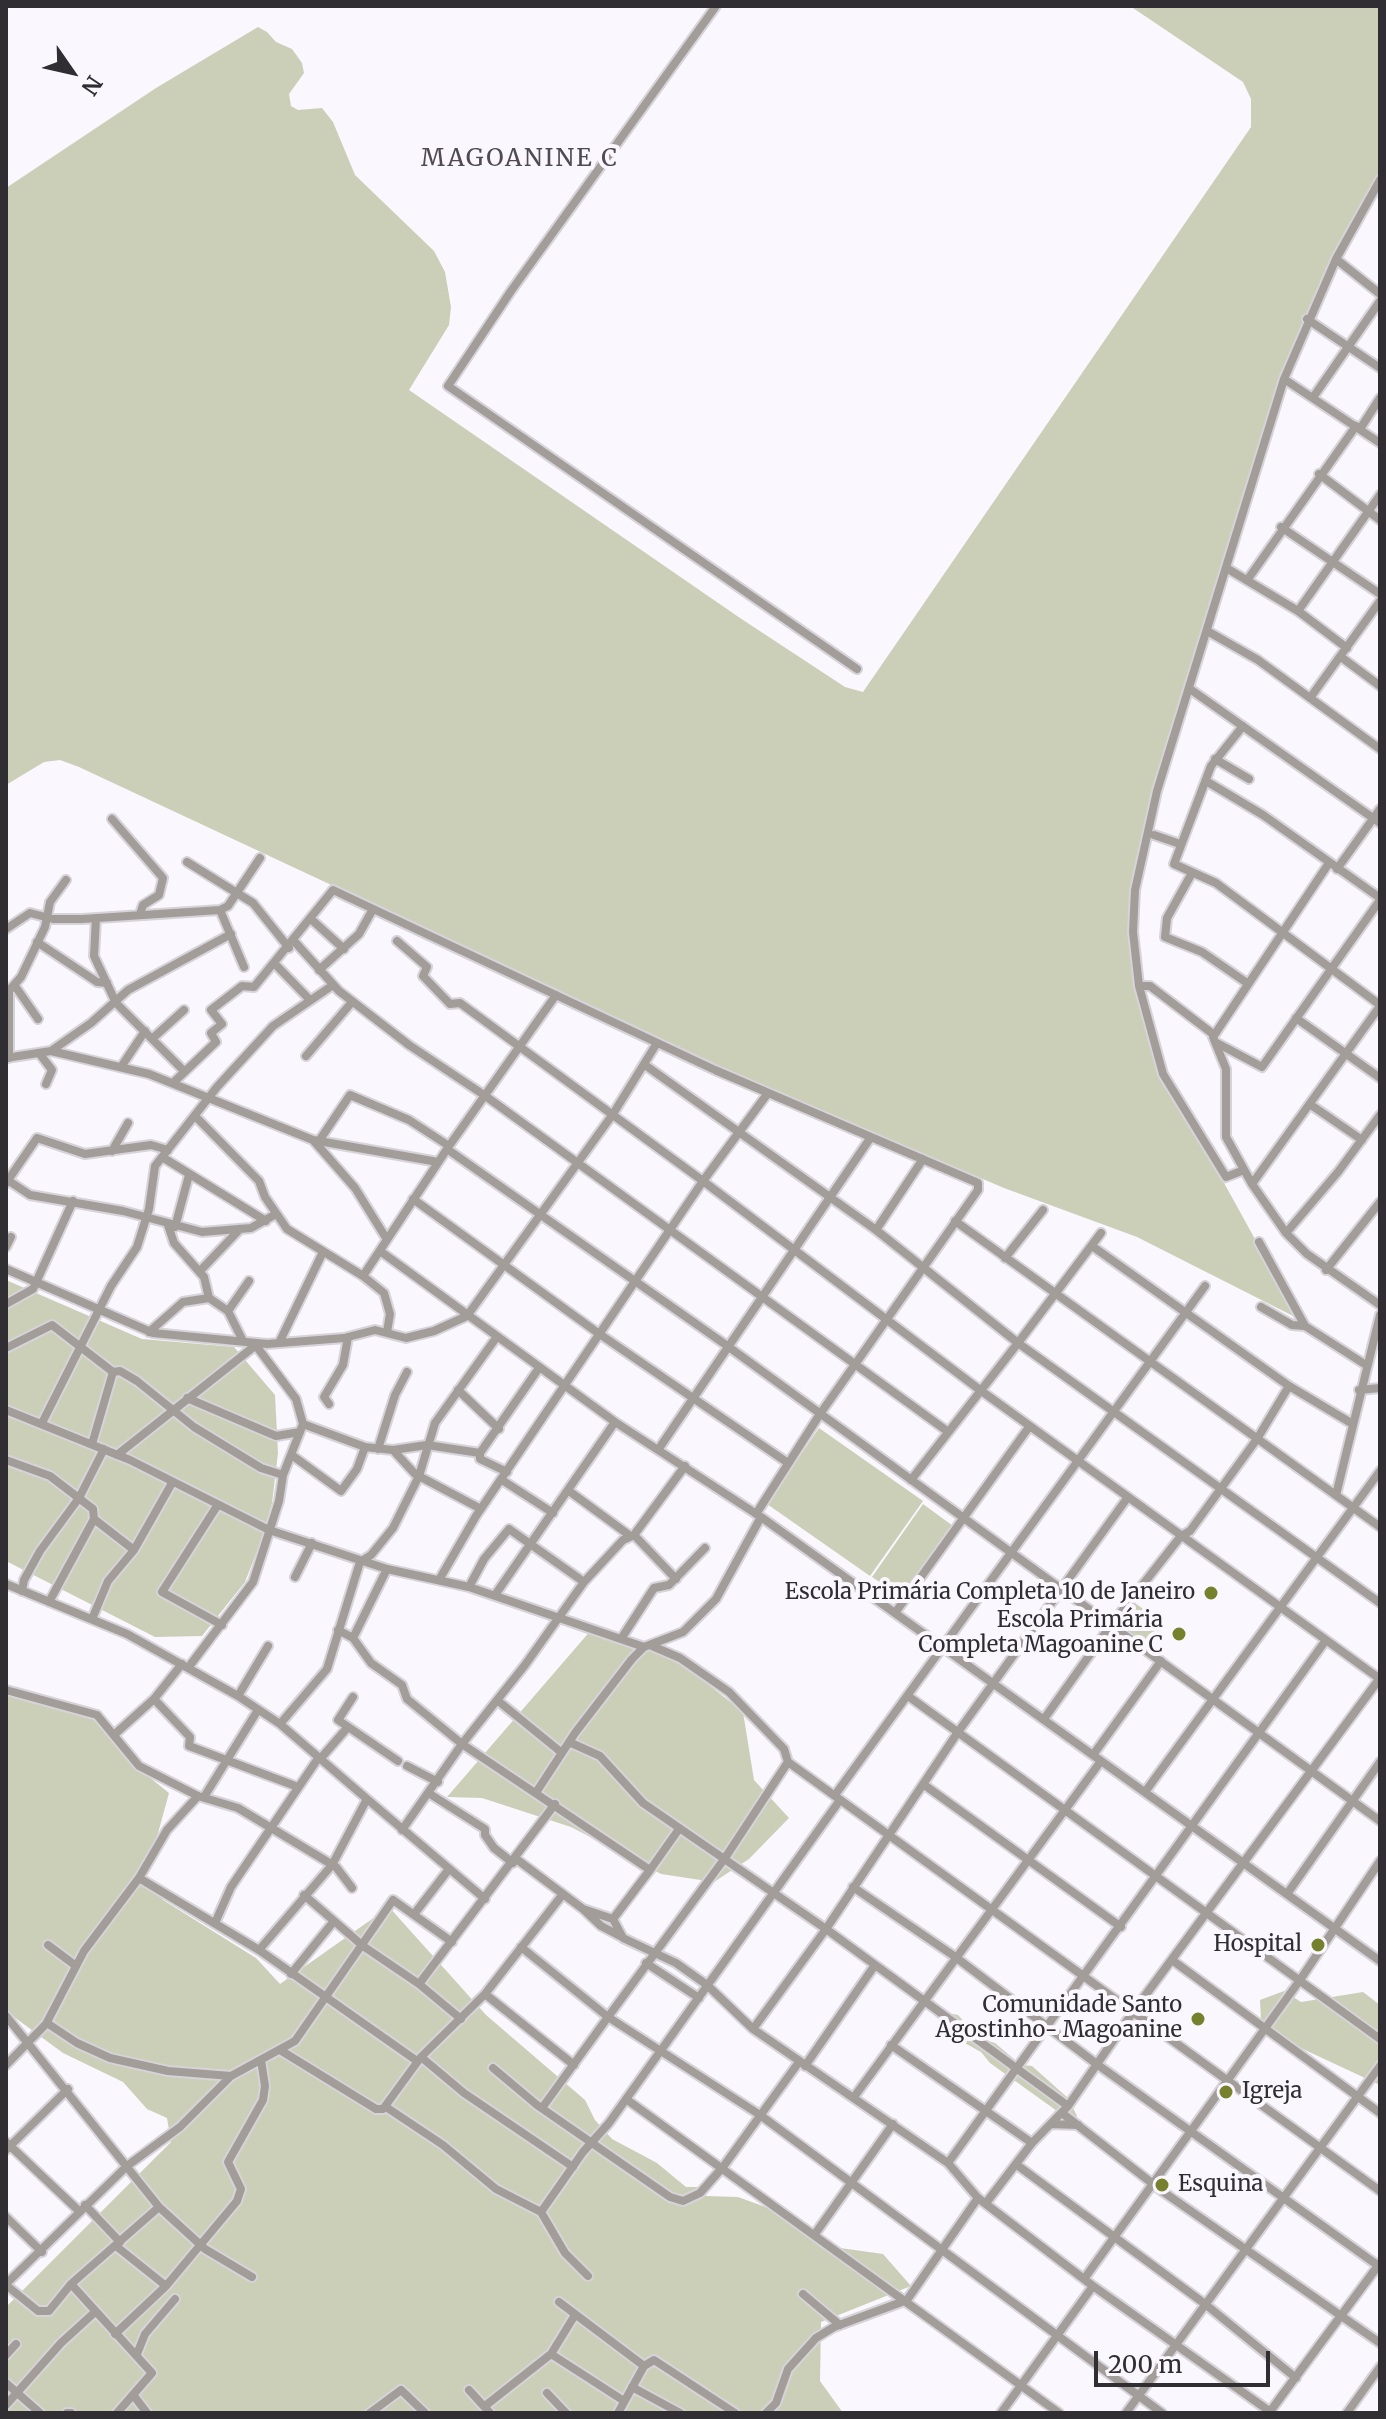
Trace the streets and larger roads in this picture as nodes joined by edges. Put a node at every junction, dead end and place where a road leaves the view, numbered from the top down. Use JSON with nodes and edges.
{"nodes":[{"id":1,"x":716,"y":6,"type":"edge"},
{"id":2,"x":1380,"y":180,"type":"edge"},
{"id":3,"x":1336,"y":259,"type":"junction"},
{"id":4,"x":1380,"y":294,"type":"edge"},
{"id":5,"x":1380,"y":301,"type":"edge"},
{"id":6,"x":1307,"y":319,"type":"junction"},
{"id":7,"x":1349,"y":347,"type":"junction"},
{"id":8,"x":1380,"y":368,"type":"edge"},
{"id":9,"x":1284,"y":379,"type":"junction"},
{"id":10,"x":1314,"y":396,"type":"junction"},
{"id":11,"x":1380,"y":398,"type":"edge"},
{"id":12,"x":1358,"y":427,"type":"junction"},
{"id":13,"x":1380,"y":443,"type":"edge"},
{"id":14,"x":1319,"y":474,"type":"junction"},
{"id":15,"x":1380,"y":495,"type":"edge"},
{"id":16,"x":1368,"y":511,"type":"junction"},
{"id":17,"x":1380,"y":520,"type":"edge"},
{"id":18,"x":1281,"y":527,"type":"junction"},
{"id":19,"x":1331,"y":562,"type":"junction"},
{"id":20,"x":1228,"y":569,"type":"junction"},
{"id":21,"x":1248,"y":579,"type":"junction"},
{"id":22,"x":1380,"y":594,"type":"edge"},
{"id":23,"x":1379,"y":606,"type":"edge"},
{"id":24,"x":1298,"y":611,"type":"junction"},
{"id":25,"x":1209,"y":632,"type":"junction"},
{"id":26,"x":1347,"y":648,"type":"junction"},
{"id":27,"x":1341,"y":657,"type":"junction"},
{"id":28,"x":857,"y":669,"type":"dead end"},
{"id":29,"x":1380,"y":686,"type":"edge"},
{"id":30,"x":1190,"y":689,"type":"junction"},
{"id":31,"x":1310,"y":698,"type":"junction"},
{"id":32,"x":1243,"y":726,"type":"junction"},
{"id":33,"x":1380,"y":749,"type":"edge"},
{"id":34,"x":1215,"y":759,"type":"junction"},
{"id":35,"x":1249,"y":779,"type":"dead end"},
{"id":36,"x":1206,"y":781,"type":"junction"},
{"id":37,"x":1380,"y":809,"type":"edge"},
{"id":38,"x":112,"y":819,"type":"dead end"},
{"id":39,"x":1377,"y":821,"type":"edge"},
{"id":40,"x":1154,"y":835,"type":"dead end"},
{"id":41,"x":1180,"y":844,"type":"junction"},
{"id":42,"x":260,"y":858,"type":"dead end"},
{"id":43,"x":187,"y":862,"type":"dead end"},
{"id":44,"x":1333,"y":866,"type":"junction"},
{"id":45,"x":1192,"y":873,"type":"junction"},
{"id":46,"x":66,"y":880,"type":"dead end"},
{"id":47,"x":237,"y":891,"type":"junction"},
{"id":48,"x":1380,"y":899,"type":"edge"},
{"id":49,"x":373,"y":909,"type":"junction"},
{"id":50,"x":220,"y":910,"type":"junction"},
{"id":51,"x":140,"y":914,"type":"junction"},
{"id":52,"x":46,"y":918,"type":"junction"},
{"id":53,"x":96,"y":918,"type":"junction"},
{"id":54,"x":312,"y":920,"type":"junction"},
{"id":55,"x":6,"y":929,"type":"edge"},
{"id":56,"x":1282,"y":931,"type":"junction"},
{"id":57,"x":231,"y":934,"type":"junction"},
{"id":58,"x":397,"y":941,"type":"dead end"},
{"id":59,"x":37,"y":942,"type":"junction"},
{"id":60,"x":291,"y":944,"type":"junction"},
{"id":61,"x":344,"y":949,"type":"junction"},
{"id":62,"x":275,"y":964,"type":"junction"},
{"id":63,"x":244,"y":967,"type":"dead end"},
{"id":64,"x":1332,"y":967,"type":"junction"},
{"id":65,"x":319,"y":970,"type":"junction"},
{"id":66,"x":107,"y":983,"type":"junction"},
{"id":67,"x":1247,"y":983,"type":"junction"},
{"id":68,"x":333,"y":985,"type":"junction"},
{"id":69,"x":1139,"y":986,"type":"junction"},
{"id":70,"x":10,"y":990,"type":"edge"},
{"id":71,"x":556,"y":995,"type":"junction"},
{"id":72,"x":310,"y":1000,"type":"junction"},
{"id":73,"x":352,"y":1002,"type":"junction"},
{"id":74,"x":116,"y":1003,"type":"junction"},
{"id":75,"x":1380,"y":1006,"type":"edge"},
{"id":76,"x":184,"y":1010,"type":"dead end"},
{"id":77,"x":1296,"y":1018,"type":"junction"},
{"id":78,"x":38,"y":1019,"type":"dead end"},
{"id":79,"x":145,"y":1031,"type":"junction"},
{"id":80,"x":153,"y":1038,"type":"junction"},
{"id":81,"x":1214,"y":1038,"type":"junction"},
{"id":82,"x":657,"y":1043,"type":"junction"},
{"id":83,"x":520,"y":1047,"type":"junction"},
{"id":84,"x":51,"y":1051,"type":"junction"},
{"id":85,"x":39,"y":1053,"type":"junction"},
{"id":86,"x":1346,"y":1055,"type":"junction"},
{"id":87,"x":306,"y":1056,"type":"dead end"},
{"id":88,"x":8,"y":1058,"type":"edge"},
{"id":89,"x":645,"y":1065,"type":"junction"},
{"id":90,"x":121,"y":1067,"type":"junction"},
{"id":91,"x":184,"y":1071,"type":"junction"},
{"id":92,"x":1380,"y":1078,"type":"edge"},
{"id":93,"x":175,"y":1081,"type":"junction"},
{"id":94,"x":46,"y":1084,"type":"dead end"},
{"id":95,"x":768,"y":1093,"type":"junction"},
{"id":96,"x":484,"y":1095,"type":"junction"},
{"id":97,"x":210,"y":1096,"type":"junction"},
{"id":98,"x":1311,"y":1105,"type":"junction"},
{"id":99,"x":613,"y":1114,"type":"junction"},
{"id":100,"x":1380,"y":1115,"type":"edge"},
{"id":101,"x":196,"y":1117,"type":"junction"},
{"id":102,"x":128,"y":1123,"type":"dead end"},
{"id":103,"x":742,"y":1132,"type":"junction"},
{"id":104,"x":871,"y":1137,"type":"junction"},
{"id":105,"x":1362,"y":1140,"type":"junction"},
{"id":106,"x":316,"y":1141,"type":"junction"},
{"id":107,"x":448,"y":1147,"type":"junction"},
{"id":108,"x":112,"y":1151,"type":"junction"},
{"id":109,"x":165,"y":1153,"type":"junction"},
{"id":110,"x":923,"y":1159,"type":"junction"},
{"id":111,"x":438,"y":1162,"type":"junction"},
{"id":112,"x":576,"y":1164,"type":"junction"},
{"id":113,"x":1244,"y":1170,"type":"junction"},
{"id":114,"x":189,"y":1175,"type":"junction"},
{"id":115,"x":7,"y":1181,"type":"edge"},
{"id":116,"x":703,"y":1181,"type":"junction"},
{"id":117,"x":1252,"y":1184,"type":"junction"},
{"id":118,"x":413,"y":1199,"type":"junction"},
{"id":119,"x":831,"y":1199,"type":"junction"},
{"id":120,"x":73,"y":1201,"type":"junction"},
{"id":121,"x":1380,"y":1202,"type":"edge"},
{"id":122,"x":1043,"y":1210,"type":"dead end"},
{"id":123,"x":276,"y":1214,"type":"junction"},
{"id":124,"x":540,"y":1215,"type":"junction"},
{"id":125,"x":147,"y":1218,"type":"junction"},
{"id":126,"x":266,"y":1221,"type":"junction"},
{"id":127,"x":955,"y":1221,"type":"junction"},
{"id":128,"x":171,"y":1226,"type":"junction"},
{"id":129,"x":240,"y":1229,"type":"junction"},
{"id":130,"x":876,"y":1230,"type":"junction"},
{"id":131,"x":668,"y":1232,"type":"junction"},
{"id":132,"x":1101,"y":1233,"type":"dead end"},
{"id":133,"x":1286,"y":1233,"type":"junction"},
{"id":134,"x":11,"y":1237,"type":"dead end"},
{"id":135,"x":386,"y":1238,"type":"junction"},
{"id":136,"x":1259,"y":1242,"type":"dead end"},
{"id":137,"x":1092,"y":1246,"type":"junction"},
{"id":138,"x":6,"y":1247,"type":"edge"},
{"id":139,"x":794,"y":1250,"type":"junction"},
{"id":140,"x":380,"y":1251,"type":"junction"},
{"id":141,"x":323,"y":1252,"type":"junction"},
{"id":142,"x":1005,"y":1258,"type":"junction"},
{"id":143,"x":504,"y":1265,"type":"junction"},
{"id":144,"x":923,"y":1267,"type":"junction"},
{"id":145,"x":6,"y":1269,"type":"edge"},
{"id":146,"x":1326,"y":1270,"type":"junction"},
{"id":147,"x":200,"y":1271,"type":"junction"},
{"id":148,"x":363,"y":1276,"type":"junction"},
{"id":149,"x":249,"y":1281,"type":"dead end"},
{"id":150,"x":633,"y":1282,"type":"junction"},
{"id":151,"x":35,"y":1283,"type":"junction"},
{"id":152,"x":1205,"y":1286,"type":"dead end"},
{"id":153,"x":1054,"y":1294,"type":"junction"},
{"id":154,"x":209,"y":1298,"type":"junction"},
{"id":155,"x":760,"y":1298,"type":"junction"},
{"id":156,"x":6,"y":1304,"type":"edge"},
{"id":157,"x":1380,"y":1305,"type":"edge"},
{"id":158,"x":1261,"y":1307,"type":"dead end"},
{"id":159,"x":101,"y":1309,"type":"junction"},
{"id":160,"x":228,"y":1311,"type":"junction"},
{"id":161,"x":1188,"y":1312,"type":"junction"},
{"id":162,"x":467,"y":1316,"type":"junction"},
{"id":163,"x":1380,"y":1316,"type":"edge"},
{"id":164,"x":888,"y":1318,"type":"junction"},
{"id":165,"x":1305,"y":1326,"type":"junction"},
{"id":166,"x":149,"y":1332,"type":"junction"},
{"id":167,"x":387,"y":1332,"type":"junction"},
{"id":168,"x":598,"y":1333,"type":"junction"},
{"id":169,"x":348,"y":1337,"type":"junction"},
{"id":170,"x":496,"y":1338,"type":"junction"},
{"id":171,"x":243,"y":1341,"type":"junction"},
{"id":172,"x":279,"y":1343,"type":"junction"},
{"id":173,"x":1018,"y":1343,"type":"junction"},
{"id":174,"x":255,"y":1344,"type":"junction"},
{"id":175,"x":726,"y":1345,"type":"junction"},
{"id":176,"x":82,"y":1346,"type":"junction"},
{"id":177,"x":6,"y":1348,"type":"edge"},
{"id":178,"x":1151,"y":1362,"type":"junction"},
{"id":179,"x":855,"y":1364,"type":"junction"},
{"id":180,"x":1366,"y":1365,"type":"junction"},
{"id":181,"x":539,"y":1368,"type":"junction"},
{"id":182,"x":113,"y":1372,"type":"junction"},
{"id":183,"x":407,"y":1372,"type":"dead end"},
{"id":184,"x":564,"y":1385,"type":"junction"},
{"id":185,"x":1289,"y":1386,"type":"junction"},
{"id":186,"x":1380,"y":1388,"type":"edge"},
{"id":187,"x":458,"y":1390,"type":"junction"},
{"id":188,"x":980,"y":1390,"type":"junction"},
{"id":189,"x":1359,"y":1390,"type":"junction"},
{"id":190,"x":187,"y":1398,"type":"junction"},
{"id":191,"x":692,"y":1398,"type":"junction"},
{"id":192,"x":329,"y":1404,"type":"dead end"},
{"id":193,"x":6,"y":1410,"type":"edge"},
{"id":194,"x":173,"y":1411,"type":"junction"},
{"id":195,"x":1114,"y":1412,"type":"junction"},
{"id":196,"x":820,"y":1414,"type":"junction"},
{"id":197,"x":615,"y":1422,"type":"junction"},
{"id":198,"x":42,"y":1423,"type":"junction"},
{"id":199,"x":1351,"y":1423,"type":"junction"},
{"id":200,"x":1029,"y":1427,"type":"junction"},
{"id":201,"x":302,"y":1428,"type":"junction"},
{"id":202,"x":499,"y":1429,"type":"junction"},
{"id":203,"x":947,"y":1431,"type":"junction"},
{"id":204,"x":1257,"y":1439,"type":"junction"},
{"id":205,"x":92,"y":1444,"type":"junction"},
{"id":206,"x":427,"y":1445,"type":"junction"},
{"id":207,"x":365,"y":1447,"type":"junction"},
{"id":208,"x":104,"y":1449,"type":"junction"},
{"id":209,"x":378,"y":1449,"type":"junction"},
{"id":210,"x":393,"y":1450,"type":"junction"},
{"id":211,"x":658,"y":1450,"type":"junction"},
{"id":212,"x":480,"y":1453,"type":"junction"},
{"id":213,"x":117,"y":1455,"type":"junction"},
{"id":214,"x":293,"y":1456,"type":"junction"},
{"id":215,"x":6,"y":1460,"type":"edge"},
{"id":216,"x":788,"y":1463,"type":"junction"},
{"id":217,"x":1079,"y":1463,"type":"junction"},
{"id":218,"x":685,"y":1466,"type":"junction"},
{"id":219,"x":1380,"y":1471,"type":"edge"},
{"id":220,"x":283,"y":1475,"type":"junction"},
{"id":221,"x":419,"y":1476,"type":"junction"},
{"id":222,"x":505,"y":1476,"type":"junction"},
{"id":223,"x":911,"y":1480,"type":"junction"},
{"id":224,"x":172,"y":1483,"type":"junction"},
{"id":225,"x":1221,"y":1489,"type":"junction"},
{"id":226,"x":569,"y":1491,"type":"junction"},
{"id":227,"x":1336,"y":1495,"type":"junction"},
{"id":228,"x":1128,"y":1497,"type":"junction"},
{"id":229,"x":79,"y":1498,"type":"junction"},
{"id":230,"x":217,"y":1506,"type":"junction"},
{"id":231,"x":1352,"y":1507,"type":"junction"},
{"id":232,"x":481,"y":1509,"type":"junction"},
{"id":233,"x":553,"y":1513,"type":"junction"},
{"id":234,"x":758,"y":1515,"type":"junction"},
{"id":235,"x":964,"y":1518,"type":"junction"},
{"id":236,"x":94,"y":1519,"type":"junction"},
{"id":237,"x":1380,"y":1527,"type":"edge"},
{"id":238,"x":269,"y":1530,"type":"junction"},
{"id":239,"x":631,"y":1535,"type":"junction"},
{"id":240,"x":1181,"y":1536,"type":"junction"},
{"id":241,"x":529,"y":1542,"type":"junction"},
{"id":242,"x":312,"y":1543,"type":"junction"},
{"id":243,"x":705,"y":1548,"type":"dead end"},
{"id":244,"x":134,"y":1550,"type":"junction"},
{"id":245,"x":1011,"y":1553,"type":"junction"},
{"id":246,"x":1315,"y":1557,"type":"junction"},
{"id":247,"x":360,"y":1562,"type":"junction"},
{"id":248,"x":387,"y":1569,"type":"junction"},
{"id":249,"x":295,"y":1577,"type":"dead end"},
{"id":250,"x":676,"y":1579,"type":"junction"},
{"id":251,"x":439,"y":1580,"type":"junction"},
{"id":252,"x":584,"y":1582,"type":"junction"},
{"id":253,"x":7,"y":1587,"type":"edge"},
{"id":254,"x":469,"y":1587,"type":"junction"},
{"id":255,"x":1062,"y":1589,"type":"junction"},
{"id":256,"x":22,"y":1591,"type":"junction"},
{"id":257,"x":495,"y":1595,"type":"junction"},
{"id":258,"x":49,"y":1602,"type":"junction"},
{"id":259,"x":1380,"y":1603,"type":"edge"},
{"id":260,"x":1278,"y":1606,"type":"junction"},
{"id":261,"x":895,"y":1613,"type":"junction"},
{"id":262,"x":558,"y":1618,"type":"junction"},
{"id":263,"x":92,"y":1619,"type":"junction"},
{"id":264,"x":222,"y":1625,"type":"junction"},
{"id":265,"x":1111,"y":1625,"type":"junction"},
{"id":266,"x":338,"y":1630,"type":"junction"},
{"id":267,"x":353,"y":1638,"type":"junction"},
{"id":268,"x":621,"y":1639,"type":"junction"},
{"id":269,"x":1326,"y":1640,"type":"junction"},
{"id":270,"x":268,"y":1646,"type":"dead end"},
{"id":271,"x":648,"y":1646,"type":"junction"},
{"id":272,"x":943,"y":1646,"type":"junction"},
{"id":273,"x":1161,"y":1661,"type":"junction"},
{"id":274,"x":185,"y":1666,"type":"junction"},
{"id":275,"x":1380,"y":1679,"type":"edge"},
{"id":276,"x":993,"y":1683,"type":"junction"},
{"id":277,"x":6,"y":1690,"type":"edge"},
{"id":278,"x":238,"y":1696,"type":"junction"},
{"id":279,"x":908,"y":1696,"type":"junction"},
{"id":280,"x":353,"y":1697,"type":"dead end"},
{"id":281,"x":154,"y":1699,"type":"junction"},
{"id":282,"x":1210,"y":1699,"type":"junction"},
{"id":283,"x":497,"y":1700,"type":"junction"},
{"id":284,"x":258,"y":1710,"type":"junction"},
{"id":285,"x":1044,"y":1719,"type":"junction"},
{"id":286,"x":280,"y":1724,"type":"junction"},
{"id":287,"x":348,"y":1727,"type":"junction"},
{"id":288,"x":958,"y":1732,"type":"junction"},
{"id":289,"x":575,"y":1733,"type":"junction"},
{"id":290,"x":115,"y":1734,"type":"junction"},
{"id":291,"x":1261,"y":1734,"type":"junction"},
{"id":292,"x":569,"y":1742,"type":"junction"},
{"id":293,"x":462,"y":1744,"type":"junction"},
{"id":294,"x":581,"y":1745,"type":"junction"},
{"id":295,"x":562,"y":1753,"type":"junction"},
{"id":296,"x":1093,"y":1755,"type":"junction"},
{"id":297,"x":320,"y":1758,"type":"junction"},
{"id":298,"x":228,"y":1760,"type":"junction"},
{"id":299,"x":398,"y":1761,"type":"dead end"},
{"id":300,"x":1101,"y":1761,"type":"junction"},
{"id":301,"x":788,"y":1762,"type":"junction"},
{"id":302,"x":1380,"y":1762,"type":"edge"},
{"id":303,"x":407,"y":1766,"type":"dead end"},
{"id":304,"x":1310,"y":1770,"type":"junction"},
{"id":305,"x":438,"y":1782,"type":"junction"},
{"id":306,"x":923,"y":1784,"type":"junction"},
{"id":307,"x":298,"y":1787,"type":"junction"},
{"id":308,"x":537,"y":1791,"type":"junction"},
{"id":309,"x":1145,"y":1792,"type":"junction"},
{"id":310,"x":430,"y":1794,"type":"junction"},
{"id":311,"x":201,"y":1797,"type":"junction"},
{"id":312,"x":837,"y":1798,"type":"junction"},
{"id":313,"x":367,"y":1799,"type":"junction"},
{"id":314,"x":1353,"y":1802,"type":"junction"},
{"id":315,"x":555,"y":1804,"type":"junction"},
{"id":316,"x":1065,"y":1809,"type":"junction"},
{"id":317,"x":1380,"y":1821,"type":"edge"},
{"id":318,"x":1192,"y":1828,"type":"junction"},
{"id":319,"x":270,"y":1829,"type":"junction"},
{"id":320,"x":679,"y":1829,"type":"junction"},
{"id":321,"x":402,"y":1830,"type":"junction"},
{"id":322,"x":889,"y":1835,"type":"junction"},
{"id":323,"x":725,"y":1858,"type":"junction"},
{"id":324,"x":1029,"y":1860,"type":"junction"},
{"id":325,"x":514,"y":1861,"type":"junction"},
{"id":326,"x":1380,"y":1861,"type":"edge"},
{"id":327,"x":1243,"y":1864,"type":"junction"},
{"id":328,"x":332,"y":1865,"type":"junction"},
{"id":329,"x":449,"y":1869,"type":"junction"},
{"id":330,"x":650,"y":1870,"type":"junction"},
{"id":331,"x":1158,"y":1877,"type":"junction"},
{"id":332,"x":1370,"y":1877,"type":"junction"},
{"id":333,"x":139,"y":1878,"type":"junction"},
{"id":334,"x":1380,"y":1884,"type":"edge"},
{"id":335,"x":853,"y":1887,"type":"junction"},
{"id":336,"x":352,"y":1888,"type":"dead end"},
{"id":337,"x":774,"y":1892,"type":"junction"},
{"id":338,"x":563,"y":1894,"type":"junction"},
{"id":339,"x":1287,"y":1894,"type":"junction"},
{"id":340,"x":304,"y":1895,"type":"junction"},
{"id":341,"x":485,"y":1899,"type":"junction"},
{"id":342,"x":991,"y":1908,"type":"junction"},
{"id":343,"x":583,"y":1909,"type":"junction"},
{"id":344,"x":1207,"y":1912,"type":"junction"},
{"id":345,"x":415,"y":1913,"type":"junction"},
{"id":346,"x":613,"y":1919,"type":"junction"},
{"id":347,"x":334,"y":1921,"type":"junction"},
{"id":348,"x":215,"y":1923,"type":"junction"},
{"id":349,"x":1121,"y":1927,"type":"junction"},
{"id":350,"x":1336,"y":1928,"type":"junction"},
{"id":351,"x":826,"y":1929,"type":"junction"},
{"id":352,"x":623,"y":1938,"type":"junction"},
{"id":353,"x":452,"y":1942,"type":"junction"},
{"id":354,"x":48,"y":1945,"type":"dead end"},
{"id":355,"x":363,"y":1946,"type":"junction"},
{"id":356,"x":521,"y":1947,"type":"junction"},
{"id":357,"x":259,"y":1950,"type":"junction"},
{"id":358,"x":654,"y":1951,"type":"junction"},
{"id":359,"x":954,"y":1956,"type":"junction"},
{"id":360,"x":1172,"y":1960,"type":"junction"},
{"id":361,"x":1380,"y":1961,"type":"edge"},
{"id":362,"x":646,"y":1963,"type":"junction"},
{"id":363,"x":875,"y":1965,"type":"junction"},
{"id":364,"x":76,"y":1966,"type":"junction"},
{"id":365,"x":291,"y":1974,"type":"junction"},
{"id":366,"x":1083,"y":1975,"type":"junction"},
{"id":367,"x":1300,"y":1980,"type":"junction"},
{"id":368,"x":419,"y":1984,"type":"junction"},
{"id":369,"x":707,"y":1985,"type":"junction"},
{"id":370,"x":485,"y":1994,"type":"junction"},
{"id":371,"x":699,"y":1998,"type":"junction"},
{"id":372,"x":325,"y":1999,"type":"junction"},
{"id":373,"x":924,"y":2001,"type":"junction"},
{"id":374,"x":1133,"y":2012,"type":"junction"},
{"id":375,"x":6,"y":2016,"type":"edge"},
{"id":376,"x":608,"y":2017,"type":"junction"},
{"id":377,"x":461,"y":2019,"type":"junction"},
{"id":378,"x":47,"y":2023,"type":"junction"},
{"id":379,"x":1045,"y":2026,"type":"junction"},
{"id":380,"x":753,"y":2029,"type":"junction"},
{"id":381,"x":1264,"y":2029,"type":"junction"},
{"id":382,"x":1380,"y":2039,"type":"edge"},
{"id":383,"x":28,"y":2042,"type":"junction"},
{"id":384,"x":891,"y":2045,"type":"junction"},
{"id":385,"x":280,"y":2050,"type":"junction"},
{"id":386,"x":661,"y":2050,"type":"junction"},
{"id":387,"x":419,"y":2059,"type":"junction"},
{"id":388,"x":261,"y":2060,"type":"junction"},
{"id":389,"x":802,"y":2064,"type":"junction"},
{"id":390,"x":6,"y":2065,"type":"edge"},
{"id":391,"x":574,"y":2065,"type":"junction"},
{"id":392,"x":1098,"y":2065,"type":"junction"},
{"id":393,"x":1380,"y":2066,"type":"edge"},
{"id":394,"x":1016,"y":2067,"type":"junction"},
{"id":395,"x":493,"y":2068,"type":"dead end"},
{"id":396,"x":231,"y":2076,"type":"junction"},
{"id":397,"x":1228,"y":2081,"type":"junction"},
{"id":398,"x":68,"y":2089,"type":"junction"},
{"id":399,"x":854,"y":2097,"type":"junction"},
{"id":400,"x":1358,"y":2097,"type":"junction"},
{"id":401,"x":626,"y":2099,"type":"junction"},
{"id":402,"x":386,"y":2107,"type":"junction"},
{"id":403,"x":542,"y":2108,"type":"junction"},
{"id":404,"x":986,"y":2110,"type":"junction"},
{"id":405,"x":1065,"y":2110,"type":"junction"},
{"id":406,"x":1380,"y":2113,"type":"edge"},
{"id":407,"x":760,"y":2115,"type":"junction"},
{"id":408,"x":893,"y":2124,"type":"junction"},
{"id":409,"x":1051,"y":2124,"type":"junction"},
{"id":410,"x":1079,"y":2125,"type":"junction"},
{"id":411,"x":1192,"y":2130,"type":"junction"},
{"id":412,"x":593,"y":2141,"type":"junction"},
{"id":413,"x":1032,"y":2143,"type":"junction"},
{"id":414,"x":7,"y":2146,"type":"edge"},
{"id":415,"x":1322,"y":2149,"type":"junction"},
{"id":416,"x":948,"y":2163,"type":"junction"},
{"id":417,"x":1017,"y":2165,"type":"junction"},
{"id":418,"x":127,"y":2166,"type":"junction"},
{"id":419,"x":573,"y":2167,"type":"junction"},
{"id":420,"x":723,"y":2167,"type":"junction"},
{"id":421,"x":1153,"y":2182,"type":"junction"},
{"id":422,"x":851,"y":2184,"type":"junction"},
{"id":423,"x":1380,"y":2191,"type":"edge"},
{"id":424,"x":1284,"y":2197,"type":"junction"},
{"id":425,"x":982,"y":2201,"type":"junction"},
{"id":426,"x":159,"y":2207,"type":"junction"},
{"id":427,"x":82,"y":2208,"type":"junction"},
{"id":428,"x":541,"y":2212,"type":"junction"},
{"id":429,"x":6,"y":2217,"type":"edge"},
{"id":430,"x":815,"y":2234,"type":"junction"},
{"id":431,"x":1113,"y":2237,"type":"junction"},
{"id":432,"x":118,"y":2244,"type":"junction"},
{"id":433,"x":202,"y":2246,"type":"junction"},
{"id":434,"x":1247,"y":2249,"type":"junction"},
{"id":435,"x":943,"y":2251,"type":"junction"},
{"id":436,"x":42,"y":2252,"type":"junction"},
{"id":437,"x":1379,"y":2265,"type":"edge"},
{"id":438,"x":588,"y":2276,"type":"dead end"},
{"id":439,"x":252,"y":2277,"type":"dead end"},
{"id":440,"x":1084,"y":2279,"type":"junction"},
{"id":441,"x":6,"y":2284,"type":"edge"},
{"id":442,"x":71,"y":2284,"type":"junction"},
{"id":443,"x":166,"y":2286,"type":"junction"},
{"id":444,"x":1093,"y":2286,"type":"junction"},
{"id":445,"x":803,"y":2294,"type":"dead end"},
{"id":446,"x":175,"y":2299,"type":"dead end"},
{"id":447,"x":907,"y":2300,"type":"junction"},
{"id":448,"x":559,"y":2302,"type":"dead end"},
{"id":449,"x":1205,"y":2304,"type":"junction"},
{"id":450,"x":95,"y":2312,"type":"junction"},
{"id":451,"x":1340,"y":2314,"type":"junction"},
{"id":452,"x":575,"y":2315,"type":"junction"},
{"id":453,"x":840,"y":2325,"type":"junction"},
{"id":454,"x":115,"y":2334,"type":"junction"},
{"id":455,"x":1058,"y":2335,"type":"junction"},
{"id":456,"x":1380,"y":2343,"type":"edge"},
{"id":457,"x":16,"y":2344,"type":"dead end"},
{"id":458,"x":1175,"y":2345,"type":"junction"},
{"id":459,"x":137,"y":2354,"type":"junction"},
{"id":460,"x":551,"y":2354,"type":"junction"},
{"id":461,"x":6,"y":2355,"type":"edge"},
{"id":462,"x":644,"y":2366,"type":"junction"},
{"id":463,"x":1380,"y":2367,"type":"edge"},
{"id":464,"x":1296,"y":2378,"type":"junction"},
{"id":465,"x":6,"y":2383,"type":"edge"},
{"id":466,"x":1021,"y":2385,"type":"junction"},
{"id":467,"x":632,"y":2387,"type":"junction"},
{"id":468,"x":469,"y":2390,"type":"dead end"},
{"id":469,"x":17,"y":2392,"type":"junction"},
{"id":470,"x":547,"y":2393,"type":"dead end"},
{"id":471,"x":134,"y":2396,"type":"junction"},
{"id":472,"x":1139,"y":2396,"type":"junction"},
{"id":473,"x":624,"y":2401,"type":"junction"},
{"id":474,"x":6,"y":2405,"type":"edge"},
{"id":475,"x":488,"y":2410,"type":"edge"},
{"id":476,"x":1350,"y":2410,"type":"edge"},
{"id":477,"x":1271,"y":2412,"type":"edge"},
{"id":478,"x":40,"y":2413,"type":"edge"},
{"id":479,"x":117,"y":2413,"type":"edge"},
{"id":480,"x":147,"y":2413,"type":"edge"},
{"id":481,"x":370,"y":2413,"type":"edge"},
{"id":482,"x":425,"y":2413,"type":"edge"},
{"id":483,"x":566,"y":2413,"type":"edge"},
{"id":484,"x":618,"y":2413,"type":"edge"},
{"id":485,"x":680,"y":2413,"type":"edge"},
{"id":486,"x":735,"y":2413,"type":"edge"},
{"id":487,"x":766,"y":2413,"type":"edge"},
{"id":488,"x":1001,"y":2413,"type":"edge"},
{"id":489,"x":1059,"y":2413,"type":"edge"},
{"id":490,"x":1126,"y":2413,"type":"edge"},
{"id":491,"x":1162,"y":2413,"type":"edge"},
{"id":492,"x":1361,"y":2413,"type":"edge"}],
"edges":[{"from":1,"to":28,"type":"street"},
{"from":2,"to":3,"type":"street"},
{"from":3,"to":4,"type":"street"},
{"from":3,"to":6,"type":"street"},
{"from":5,"to":7,"type":"street"},
{"from":6,"to":7,"type":"street"},
{"from":6,"to":9,"type":"street"},
{"from":7,"to":8,"type":"street"},
{"from":7,"to":10,"type":"street"},
{"from":9,"to":10,"type":"street"},
{"from":9,"to":20,"type":"street"},
{"from":10,"to":12,"type":"street"},
{"from":11,"to":12,"type":"street"},
{"from":12,"to":13,"type":"street"},
{"from":12,"to":14,"type":"street"},
{"from":14,"to":16,"type":"street"},
{"from":14,"to":18,"type":"street"},
{"from":15,"to":16,"type":"street"},
{"from":16,"to":17,"type":"street"},
{"from":16,"to":19,"type":"street"},
{"from":18,"to":19,"type":"street"},
{"from":18,"to":21,"type":"street"},
{"from":19,"to":22,"type":"street"},
{"from":19,"to":24,"type":"street"},
{"from":20,"to":21,"type":"street"},
{"from":20,"to":25,"type":"street"},
{"from":21,"to":24,"type":"street"},
{"from":23,"to":26,"type":"street"},
{"from":24,"to":26,"type":"street"},
{"from":25,"to":30,"type":"street"},
{"from":25,"to":31,"type":"street"},
{"from":26,"to":27,"type":"street"},
{"from":27,"to":29,"type":"street"},
{"from":27,"to":31,"type":"street"},
{"from":30,"to":32,"type":"street"},
{"from":30,"to":69,"type":"street"},
{"from":31,"to":33,"type":"street"},
{"from":32,"to":34,"type":"street"},
{"from":32,"to":39,"type":"street"},
{"from":34,"to":35,"type":"street"},
{"from":34,"to":36,"type":"street"},
{"from":36,"to":41,"type":"street"},
{"from":36,"to":44,"type":"street"},
{"from":37,"to":39,"type":"street"},
{"from":38,"to":51,"type":"street"},
{"from":39,"to":44,"type":"street"},
{"from":40,"to":41,"type":"street"},
{"from":41,"to":45,"type":"street"},
{"from":42,"to":47,"type":"street"},
{"from":43,"to":47,"type":"street"},
{"from":44,"to":48,"type":"street"},
{"from":44,"to":56,"type":"street"},
{"from":45,"to":56,"type":"street"},
{"from":45,"to":67,"type":"street"},
{"from":46,"to":52,"type":"street"},
{"from":47,"to":50,"type":"street"},
{"from":47,"to":60,"type":"street"},
{"from":48,"to":64,"type":"street"},
{"from":49,"to":54,"type":"street"},
{"from":49,"to":61,"type":"street"},
{"from":49,"to":71,"type":"street"},
{"from":50,"to":51,"type":"street"},
{"from":50,"to":57,"type":"street"},
{"from":51,"to":53,"type":"street"},
{"from":52,"to":53,"type":"street"},
{"from":52,"to":55,"type":"street"},
{"from":52,"to":59,"type":"street"},
{"from":53,"to":66,"type":"street"},
{"from":54,"to":60,"type":"street"},
{"from":54,"to":61,"type":"street"},
{"from":56,"to":64,"type":"street"},
{"from":56,"to":67,"type":"street"},
{"from":57,"to":63,"type":"street"},
{"from":57,"to":74,"type":"street"},
{"from":58,"to":83,"type":"street"},
{"from":59,"to":66,"type":"street"},
{"from":59,"to":70,"type":"street"},
{"from":60,"to":62,"type":"street"},
{"from":60,"to":65,"type":"street"},
{"from":61,"to":65,"type":"street"},
{"from":62,"to":72,"type":"street"},
{"from":62,"to":91,"type":"street"},
{"from":64,"to":75,"type":"street"},
{"from":64,"to":77,"type":"street"},
{"from":65,"to":68,"type":"street"},
{"from":66,"to":74,"type":"street"},
{"from":67,"to":81,"type":"street"},
{"from":68,"to":72,"type":"street"},
{"from":68,"to":73,"type":"street"},
{"from":69,"to":81,"type":"street"},
{"from":69,"to":113,"type":"street"},
{"from":70,"to":78,"type":"street"},
{"from":70,"to":88,"type":"street"},
{"from":71,"to":82,"type":"street"},
{"from":71,"to":83,"type":"street"},
{"from":72,"to":97,"type":"street"},
{"from":73,"to":87,"type":"street"},
{"from":73,"to":96,"type":"street"},
{"from":74,"to":79,"type":"street"},
{"from":74,"to":84,"type":"street"},
{"from":75,"to":86,"type":"street"},
{"from":76,"to":80,"type":"street"},
{"from":77,"to":81,"type":"street"},
{"from":77,"to":86,"type":"street"},
{"from":79,"to":80,"type":"street"},
{"from":79,"to":90,"type":"street"},
{"from":80,"to":91,"type":"street"},
{"from":81,"to":113,"type":"street"},
{"from":82,"to":89,"type":"street"},
{"from":82,"to":95,"type":"street"},
{"from":83,"to":96,"type":"street"},
{"from":83,"to":99,"type":"street"},
{"from":84,"to":85,"type":"street"},
{"from":84,"to":90,"type":"street"},
{"from":85,"to":88,"type":"street"},
{"from":85,"to":94,"type":"street"},
{"from":86,"to":92,"type":"street"},
{"from":86,"to":98,"type":"street"},
{"from":89,"to":99,"type":"street"},
{"from":89,"to":103,"type":"street"},
{"from":90,"to":93,"type":"street"},
{"from":91,"to":93,"type":"street"},
{"from":93,"to":97,"type":"street"},
{"from":95,"to":103,"type":"street"},
{"from":95,"to":104,"type":"street"},
{"from":96,"to":107,"type":"street"},
{"from":96,"to":112,"type":"street"},
{"from":97,"to":101,"type":"street"},
{"from":97,"to":106,"type":"street"},
{"from":98,"to":105,"type":"street"},
{"from":98,"to":117,"type":"street"},
{"from":99,"to":112,"type":"street"},
{"from":99,"to":116,"type":"street"},
{"from":100,"to":105,"type":"street"},
{"from":101,"to":109,"type":"street"},
{"from":101,"to":123,"type":"street"},
{"from":102,"to":108,"type":"street"},
{"from":103,"to":116,"type":"street"},
{"from":103,"to":119,"type":"street"},
{"from":104,"to":110,"type":"street"},
{"from":104,"to":119,"type":"street"},
{"from":105,"to":133,"type":"street"},
{"from":106,"to":107,"type":"street"},
{"from":106,"to":111,"type":"street"},
{"from":106,"to":135,"type":"street"},
{"from":107,"to":111,"type":"street"},
{"from":107,"to":124,"type":"street"},
{"from":108,"to":109,"type":"street"},
{"from":108,"to":115,"type":"street"},
{"from":109,"to":114,"type":"street"},
{"from":109,"to":125,"type":"street"},
{"from":110,"to":127,"type":"street"},
{"from":110,"to":130,"type":"street"},
{"from":111,"to":118,"type":"street"},
{"from":112,"to":124,"type":"street"},
{"from":112,"to":131,"type":"street"},
{"from":113,"to":117,"type":"street"},
{"from":114,"to":126,"type":"street"},
{"from":114,"to":128,"type":"street"},
{"from":115,"to":120,"type":"street"},
{"from":116,"to":131,"type":"street"},
{"from":116,"to":139,"type":"street"},
{"from":117,"to":133,"type":"street"},
{"from":118,"to":135,"type":"street"},
{"from":118,"to":143,"type":"street"},
{"from":119,"to":130,"type":"street"},
{"from":119,"to":139,"type":"street"},
{"from":120,"to":125,"type":"street"},
{"from":120,"to":151,"type":"street"},
{"from":121,"to":146,"type":"street"},
{"from":122,"to":142,"type":"street"},
{"from":123,"to":126,"type":"street"},
{"from":123,"to":141,"type":"street"},
{"from":124,"to":143,"type":"street"},
{"from":124,"to":150,"type":"street"},
{"from":125,"to":128,"type":"street"},
{"from":125,"to":159,"type":"street"},
{"from":126,"to":129,"type":"street"},
{"from":127,"to":142,"type":"street"},
{"from":127,"to":144,"type":"street"},
{"from":128,"to":129,"type":"street"},
{"from":128,"to":147,"type":"street"},
{"from":129,"to":147,"type":"street"},
{"from":130,"to":144,"type":"street"},
{"from":131,"to":150,"type":"street"},
{"from":131,"to":155,"type":"street"},
{"from":132,"to":137,"type":"street"},
{"from":133,"to":146,"type":"street"},
{"from":134,"to":138,"type":"street"},
{"from":135,"to":140,"type":"street"},
{"from":136,"to":165,"type":"street"},
{"from":137,"to":153,"type":"street"},
{"from":137,"to":161,"type":"street"},
{"from":139,"to":155,"type":"street"},
{"from":139,"to":164,"type":"street"},
{"from":140,"to":148,"type":"street"},
{"from":140,"to":162,"type":"street"},
{"from":141,"to":148,"type":"street"},
{"from":141,"to":172,"type":"street"},
{"from":142,"to":153,"type":"street"},
{"from":143,"to":162,"type":"street"},
{"from":143,"to":168,"type":"street"},
{"from":144,"to":164,"type":"street"},
{"from":144,"to":173,"type":"street"},
{"from":145,"to":151,"type":"street"},
{"from":146,"to":157,"type":"street"},
{"from":147,"to":154,"type":"street"},
{"from":148,"to":167,"type":"street"},
{"from":149,"to":160,"type":"street"},
{"from":150,"to":168,"type":"street"},
{"from":150,"to":175,"type":"street"},
{"from":151,"to":156,"type":"street"},
{"from":151,"to":159,"type":"street"},
{"from":152,"to":161,"type":"street"},
{"from":153,"to":173,"type":"street"},
{"from":153,"to":178,"type":"street"},
{"from":154,"to":160,"type":"street"},
{"from":154,"to":166,"type":"street"},
{"from":155,"to":175,"type":"street"},
{"from":155,"to":179,"type":"street"},
{"from":158,"to":165,"type":"street"},
{"from":159,"to":166,"type":"street"},
{"from":159,"to":176,"type":"street"},
{"from":160,"to":171,"type":"street"},
{"from":161,"to":178,"type":"street"},
{"from":161,"to":185,"type":"street"},
{"from":162,"to":167,"type":"street"},
{"from":162,"to":170,"type":"street"},
{"from":163,"to":180,"type":"street"},
{"from":164,"to":179,"type":"street"},
{"from":164,"to":188,"type":"street"},
{"from":165,"to":180,"type":"street"},
{"from":166,"to":171,"type":"street"},
{"from":167,"to":169,"type":"street"},
{"from":168,"to":184,"type":"street"},
{"from":168,"to":191,"type":"street"},
{"from":169,"to":172,"type":"street"},
{"from":169,"to":192,"type":"street"},
{"from":170,"to":181,"type":"street"},
{"from":170,"to":187,"type":"street"},
{"from":171,"to":174,"type":"street"},
{"from":172,"to":174,"type":"street"},
{"from":173,"to":188,"type":"street"},
{"from":173,"to":195,"type":"street"},
{"from":174,"to":190,"type":"street"},
{"from":174,"to":201,"type":"street"},
{"from":175,"to":191,"type":"street"},
{"from":175,"to":196,"type":"street"},
{"from":176,"to":177,"type":"street"},
{"from":176,"to":182,"type":"street"},
{"from":176,"to":198,"type":"street"},
{"from":178,"to":195,"type":"street"},
{"from":178,"to":204,"type":"street"},
{"from":179,"to":196,"type":"street"},
{"from":179,"to":203,"type":"street"},
{"from":180,"to":189,"type":"street"},
{"from":181,"to":184,"type":"street"},
{"from":181,"to":202,"type":"street"},
{"from":182,"to":194,"type":"street"},
{"from":182,"to":205,"type":"street"},
{"from":183,"to":209,"type":"street"},
{"from":184,"to":197,"type":"street"},
{"from":184,"to":222,"type":"street"},
{"from":185,"to":199,"type":"street"},
{"from":185,"to":204,"type":"street"},
{"from":186,"to":189,"type":"street"},
{"from":187,"to":202,"type":"street"},
{"from":187,"to":206,"type":"street"},
{"from":188,"to":200,"type":"street"},
{"from":188,"to":203,"type":"street"},
{"from":189,"to":199,"type":"street"},
{"from":190,"to":194,"type":"street"},
{"from":190,"to":201,"type":"street"},
{"from":191,"to":211,"type":"street"},
{"from":191,"to":216,"type":"street"},
{"from":193,"to":198,"type":"street"},
{"from":194,"to":213,"type":"street"},
{"from":194,"to":220,"type":"street"},
{"from":195,"to":217,"type":"street"},
{"from":195,"to":225,"type":"street"},
{"from":196,"to":216,"type":"street"},
{"from":196,"to":223,"type":"street"},
{"from":197,"to":211,"type":"street"},
{"from":197,"to":226,"type":"street"},
{"from":198,"to":205,"type":"street"},
{"from":199,"to":227,"type":"street"},
{"from":200,"to":217,"type":"street"},
{"from":200,"to":235,"type":"street"},
{"from":201,"to":207,"type":"street"},
{"from":201,"to":214,"type":"street"},
{"from":202,"to":212,"type":"street"},
{"from":203,"to":223,"type":"street"},
{"from":204,"to":225,"type":"street"},
{"from":204,"to":227,"type":"street"},
{"from":205,"to":208,"type":"street"},
{"from":206,"to":210,"type":"street"},
{"from":206,"to":212,"type":"street"},
{"from":206,"to":221,"type":"street"},
{"from":207,"to":209,"type":"street"},
{"from":207,"to":214,"type":"street"},
{"from":208,"to":213,"type":"street"},
{"from":208,"to":229,"type":"street"},
{"from":209,"to":210,"type":"street"},
{"from":210,"to":221,"type":"street"},
{"from":211,"to":218,"type":"street"},
{"from":212,"to":222,"type":"street"},
{"from":213,"to":224,"type":"street"},
{"from":214,"to":220,"type":"street"},
{"from":215,"to":229,"type":"street"},
{"from":216,"to":234,"type":"street"},
{"from":217,"to":228,"type":"street"},
{"from":217,"to":245,"type":"street"},
{"from":218,"to":234,"type":"street"},
{"from":218,"to":239,"type":"street"},
{"from":219,"to":231,"type":"street"},
{"from":220,"to":238,"type":"street"},
{"from":221,"to":232,"type":"street"},
{"from":221,"to":247,"type":"street"},
{"from":222,"to":232,"type":"street"},
{"from":222,"to":233,"type":"street"},
{"from":223,"to":235,"type":"street"},
{"from":224,"to":230,"type":"street"},
{"from":224,"to":244,"type":"street"},
{"from":225,"to":240,"type":"street"},
{"from":225,"to":246,"type":"street"},
{"from":226,"to":233,"type":"street"},
{"from":226,"to":239,"type":"street"},
{"from":227,"to":231,"type":"street"},
{"from":228,"to":240,"type":"street"},
{"from":228,"to":255,"type":"street"},
{"from":229,"to":236,"type":"street"},
{"from":229,"to":256,"type":"street"},
{"from":230,"to":238,"type":"street"},
{"from":230,"to":264,"type":"street"},
{"from":231,"to":237,"type":"street"},
{"from":231,"to":246,"type":"street"},
{"from":232,"to":251,"type":"street"},
{"from":233,"to":241,"type":"street"},
{"from":234,"to":261,"type":"street"},
{"from":234,"to":271,"type":"street"},
{"from":235,"to":245,"type":"street"},
{"from":235,"to":261,"type":"street"},
{"from":236,"to":244,"type":"street"},
{"from":236,"to":258,"type":"street"},
{"from":238,"to":242,"type":"street"},
{"from":238,"to":264,"type":"street"},
{"from":239,"to":250,"type":"street"},
{"from":239,"to":252,"type":"street"},
{"from":240,"to":260,"type":"street"},
{"from":240,"to":265,"type":"street"},
{"from":241,"to":252,"type":"street"},
{"from":241,"to":254,"type":"street"},
{"from":241,"to":257,"type":"street"},
{"from":242,"to":247,"type":"street"},
{"from":242,"to":249,"type":"street"},
{"from":243,"to":250,"type":"street"},
{"from":244,"to":263,"type":"street"},
{"from":245,"to":255,"type":"street"},
{"from":245,"to":272,"type":"street"},
{"from":246,"to":259,"type":"street"},
{"from":246,"to":260,"type":"street"},
{"from":247,"to":248,"type":"street"},
{"from":247,"to":266,"type":"street"},
{"from":248,"to":251,"type":"street"},
{"from":248,"to":267,"type":"street"},
{"from":250,"to":268,"type":"street"},
{"from":251,"to":254,"type":"street"},
{"from":252,"to":262,"type":"street"},
{"from":253,"to":256,"type":"street"},
{"from":254,"to":257,"type":"street"},
{"from":255,"to":265,"type":"street"},
{"from":255,"to":276,"type":"street"},
{"from":256,"to":258,"type":"street"},
{"from":257,"to":262,"type":"street"},
{"from":258,"to":263,"type":"street"},
{"from":260,"to":269,"type":"street"},
{"from":260,"to":282,"type":"street"},
{"from":261,"to":272,"type":"street"},
{"from":262,"to":268,"type":"street"},
{"from":262,"to":283,"type":"street"},
{"from":263,"to":274,"type":"street"},
{"from":264,"to":274,"type":"street"},
{"from":265,"to":273,"type":"street"},
{"from":265,"to":285,"type":"street"},
{"from":266,"to":267,"type":"street"},
{"from":266,"to":286,"type":"street"},
{"from":267,"to":293,"type":"street"},
{"from":268,"to":271,"type":"street"},
{"from":269,"to":275,"type":"street"},
{"from":269,"to":291,"type":"street"},
{"from":270,"to":278,"type":"street"},
{"from":271,"to":289,"type":"street"},
{"from":271,"to":301,"type":"street"},
{"from":272,"to":276,"type":"street"},
{"from":272,"to":279,"type":"street"},
{"from":273,"to":282,"type":"street"},
{"from":273,"to":296,"type":"street"},
{"from":274,"to":278,"type":"street"},
{"from":274,"to":281,"type":"street"},
{"from":275,"to":304,"type":"street"},
{"from":276,"to":285,"type":"street"},
{"from":276,"to":288,"type":"street"},
{"from":277,"to":290,"type":"street"},
{"from":278,"to":284,"type":"street"},
{"from":279,"to":288,"type":"street"},
{"from":279,"to":312,"type":"street"},
{"from":280,"to":287,"type":"street"},
{"from":281,"to":290,"type":"street"},
{"from":281,"to":298,"type":"street"},
{"from":282,"to":291,"type":"street"},
{"from":282,"to":309,"type":"street"},
{"from":283,"to":293,"type":"street"},
{"from":283,"to":295,"type":"street"},
{"from":284,"to":286,"type":"street"},
{"from":284,"to":298,"type":"street"},
{"from":285,"to":296,"type":"street"},
{"from":286,"to":297,"type":"street"},
{"from":287,"to":297,"type":"street"},
{"from":287,"to":299,"type":"street"},
{"from":288,"to":306,"type":"street"},
{"from":288,"to":316,"type":"street"},
{"from":289,"to":292,"type":"street"},
{"from":289,"to":294,"type":"street"},
{"from":290,"to":311,"type":"street"},
{"from":291,"to":304,"type":"street"},
{"from":291,"to":318,"type":"street"},
{"from":292,"to":294,"type":"street"},
{"from":292,"to":295,"type":"street"},
{"from":293,"to":305,"type":"street"},
{"from":293,"to":308,"type":"street"},
{"from":294,"to":320,"type":"street"},
{"from":295,"to":308,"type":"street"},
{"from":296,"to":300,"type":"street"},
{"from":297,"to":307,"type":"street"},
{"from":297,"to":313,"type":"street"},
{"from":298,"to":307,"type":"street"},
{"from":298,"to":311,"type":"street"},
{"from":300,"to":309,"type":"street"},
{"from":300,"to":316,"type":"street"},
{"from":301,"to":312,"type":"street"},
{"from":301,"to":323,"type":"street"},
{"from":302,"to":314,"type":"street"},
{"from":303,"to":305,"type":"street"},
{"from":304,"to":314,"type":"street"},
{"from":304,"to":327,"type":"street"},
{"from":305,"to":310,"type":"street"},
{"from":306,"to":322,"type":"street"},
{"from":306,"to":324,"type":"street"},
{"from":307,"to":319,"type":"street"},
{"from":308,"to":315,"type":"street"},
{"from":309,"to":318,"type":"street"},
{"from":310,"to":321,"type":"street"},
{"from":310,"to":325,"type":"street"},
{"from":311,"to":319,"type":"street"},
{"from":311,"to":333,"type":"street"},
{"from":312,"to":322,"type":"street"},
{"from":312,"to":337,"type":"street"},
{"from":313,"to":321,"type":"street"},
{"from":313,"to":328,"type":"street"},
{"from":314,"to":317,"type":"street"},
{"from":314,"to":339,"type":"street"},
{"from":315,"to":325,"type":"street"},
{"from":315,"to":330,"type":"street"},
{"from":316,"to":324,"type":"street"},
{"from":316,"to":331,"type":"street"},
{"from":318,"to":327,"type":"street"},
{"from":318,"to":331,"type":"street"},
{"from":319,"to":328,"type":"street"},
{"from":319,"to":348,"type":"street"},
{"from":320,"to":323,"type":"street"},
{"from":320,"to":330,"type":"street"},
{"from":321,"to":329,"type":"street"},
{"from":322,"to":335,"type":"street"},
{"from":322,"to":342,"type":"street"},
{"from":323,"to":337,"type":"street"},
{"from":323,"to":358,"type":"street"},
{"from":324,"to":342,"type":"street"},
{"from":324,"to":349,"type":"street"},
{"from":325,"to":338,"type":"street"},
{"from":325,"to":341,"type":"street"},
{"from":326,"to":332,"type":"street"},
{"from":327,"to":339,"type":"street"},
{"from":327,"to":344,"type":"street"},
{"from":328,"to":336,"type":"street"},
{"from":328,"to":340,"type":"street"},
{"from":329,"to":341,"type":"street"},
{"from":329,"to":345,"type":"street"},
{"from":330,"to":346,"type":"street"},
{"from":331,"to":344,"type":"street"},
{"from":331,"to":349,"type":"street"},
{"from":332,"to":334,"type":"street"},
{"from":332,"to":350,"type":"street"},
{"from":333,"to":348,"type":"street"},
{"from":333,"to":364,"type":"street"},
{"from":335,"to":351,"type":"street"},
{"from":335,"to":359,"type":"street"},
{"from":337,"to":351,"type":"street"},
{"from":337,"to":369,"type":"street"},
{"from":338,"to":343,"type":"street"},
{"from":338,"to":356,"type":"street"},
{"from":339,"to":350,"type":"street"},
{"from":340,"to":347,"type":"street"},
{"from":340,"to":357,"type":"street"},
{"from":341,"to":353,"type":"street"},
{"from":342,"to":359,"type":"street"},
{"from":342,"to":366,"type":"street"},
{"from":343,"to":346,"type":"street"},
{"from":343,"to":352,"type":"street"},
{"from":344,"to":360,"type":"street"},
{"from":344,"to":367,"type":"street"},
{"from":345,"to":353,"type":"street"},
{"from":345,"to":355,"type":"street"},
{"from":346,"to":352,"type":"street"},
{"from":347,"to":355,"type":"street"},
{"from":347,"to":365,"type":"street"},
{"from":348,"to":357,"type":"street"},
{"from":349,"to":366,"type":"street"},
{"from":350,"to":361,"type":"street"},
{"from":350,"to":367,"type":"street"},
{"from":351,"to":363,"type":"street"},
{"from":351,"to":380,"type":"street"},
{"from":352,"to":358,"type":"street"},
{"from":353,"to":368,"type":"street"},
{"from":354,"to":364,"type":"street"},
{"from":355,"to":368,"type":"street"},
{"from":355,"to":372,"type":"street"},
{"from":356,"to":370,"type":"street"},
{"from":356,"to":376,"type":"street"},
{"from":357,"to":365,"type":"street"},
{"from":358,"to":362,"type":"street"},
{"from":358,"to":369,"type":"street"},
{"from":359,"to":373,"type":"street"},
{"from":359,"to":379,"type":"street"},
{"from":360,"to":374,"type":"street"},
{"from":360,"to":381,"type":"street"},
{"from":362,"to":371,"type":"street"},
{"from":362,"to":376,"type":"street"},
{"from":363,"to":373,"type":"street"},
{"from":363,"to":389,"type":"street"},
{"from":364,"to":378,"type":"street"},
{"from":365,"to":372,"type":"street"},
{"from":366,"to":374,"type":"street"},
{"from":366,"to":379,"type":"street"},
{"from":367,"to":381,"type":"street"},
{"from":367,"to":382,"type":"street"},
{"from":368,"to":377,"type":"street"},
{"from":369,"to":371,"type":"street"},
{"from":369,"to":380,"type":"street"},
{"from":370,"to":377,"type":"street"},
{"from":370,"to":391,"type":"street"},
{"from":371,"to":386,"type":"street"},
{"from":372,"to":385,"type":"street"},
{"from":372,"to":387,"type":"street"},
{"from":373,"to":384,"type":"street"},
{"from":373,"to":394,"type":"street"},
{"from":374,"to":392,"type":"street"},
{"from":374,"to":397,"type":"street"},
{"from":375,"to":383,"type":"street"},
{"from":376,"to":386,"type":"street"},
{"from":376,"to":391,"type":"street"},
{"from":377,"to":387,"type":"street"},
{"from":378,"to":383,"type":"street"},
{"from":378,"to":396,"type":"street"},
{"from":379,"to":392,"type":"street"},
{"from":379,"to":394,"type":"street"},
{"from":380,"to":389,"type":"street"},
{"from":381,"to":397,"type":"street"},
{"from":381,"to":400,"type":"street"},
{"from":383,"to":390,"type":"street"},
{"from":383,"to":398,"type":"street"},
{"from":384,"to":399,"type":"street"},
{"from":384,"to":404,"type":"street"},
{"from":385,"to":388,"type":"street"},
{"from":385,"to":402,"type":"street"},
{"from":386,"to":401,"type":"street"},
{"from":386,"to":407,"type":"street"},
{"from":387,"to":402,"type":"street"},
{"from":387,"to":419,"type":"street"},
{"from":388,"to":396,"type":"street"},
{"from":388,"to":433,"type":"street"},
{"from":389,"to":399,"type":"street"},
{"from":389,"to":407,"type":"street"},
{"from":391,"to":403,"type":"street"},
{"from":392,"to":405,"type":"street"},
{"from":392,"to":411,"type":"street"},
{"from":393,"to":400,"type":"street"},
{"from":394,"to":404,"type":"street"},
{"from":394,"to":405,"type":"street"},
{"from":395,"to":403,"type":"street"},
{"from":396,"to":418,"type":"street"},
{"from":397,"to":411,"type":"street"},
{"from":397,"to":415,"type":"street"},
{"from":398,"to":414,"type":"street"},
{"from":398,"to":418,"type":"street"},
{"from":399,"to":408,"type":"street"},
{"from":400,"to":406,"type":"street"},
{"from":400,"to":415,"type":"street"},
{"from":401,"to":412,"type":"street"},
{"from":401,"to":420,"type":"street"},
{"from":402,"to":428,"type":"street"},
{"from":403,"to":412,"type":"street"},
{"from":404,"to":413,"type":"street"},
{"from":404,"to":416,"type":"street"},
{"from":405,"to":409,"type":"street"},
{"from":405,"to":410,"type":"street"},
{"from":407,"to":420,"type":"street"},
{"from":407,"to":422,"type":"street"},
{"from":408,"to":416,"type":"street"},
{"from":408,"to":422,"type":"street"},
{"from":409,"to":410,"type":"street"},
{"from":409,"to":413,"type":"street"},
{"from":410,"to":421,"type":"street"},
{"from":411,"to":421,"type":"street"},
{"from":411,"to":424,"type":"street"},
{"from":412,"to":419,"type":"street"},
{"from":412,"to":420,"type":"street"},
{"from":413,"to":417,"type":"street"},
{"from":414,"to":427,"type":"street"},
{"from":415,"to":423,"type":"street"},
{"from":415,"to":424,"type":"street"},
{"from":416,"to":425,"type":"street"},
{"from":417,"to":425,"type":"street"},
{"from":417,"to":431,"type":"street"},
{"from":418,"to":426,"type":"street"},
{"from":418,"to":427,"type":"street"},
{"from":419,"to":428,"type":"street"},
{"from":420,"to":430,"type":"street"},
{"from":421,"to":431,"type":"street"},
{"from":421,"to":434,"type":"street"},
{"from":422,"to":430,"type":"street"},
{"from":422,"to":435,"type":"street"},
{"from":424,"to":434,"type":"street"},
{"from":424,"to":437,"type":"street"},
{"from":425,"to":435,"type":"street"},
{"from":425,"to":440,"type":"street"},
{"from":426,"to":432,"type":"street"},
{"from":426,"to":433,"type":"street"},
{"from":427,"to":432,"type":"street"},
{"from":427,"to":436,"type":"street"},
{"from":428,"to":438,"type":"street"},
{"from":429,"to":436,"type":"street"},
{"from":430,"to":447,"type":"street"},
{"from":431,"to":440,"type":"street"},
{"from":431,"to":449,"type":"street"},
{"from":432,"to":442,"type":"street"},
{"from":432,"to":443,"type":"street"},
{"from":433,"to":439,"type":"street"},
{"from":433,"to":443,"type":"street"},
{"from":434,"to":449,"type":"street"},
{"from":434,"to":451,"type":"street"},
{"from":435,"to":447,"type":"street"},
{"from":435,"to":455,"type":"street"},
{"from":436,"to":441,"type":"street"},
{"from":437,"to":451,"type":"street"},
{"from":440,"to":444,"type":"street"},
{"from":441,"to":442,"type":"street"},
{"from":442,"to":450,"type":"street"},
{"from":443,"to":454,"type":"street"},
{"from":444,"to":455,"type":"street"},
{"from":444,"to":458,"type":"street"},
{"from":445,"to":453,"type":"street"},
{"from":446,"to":459,"type":"street"},
{"from":447,"to":453,"type":"street"},
{"from":447,"to":466,"type":"street"},
{"from":448,"to":452,"type":"street"},
{"from":449,"to":458,"type":"street"},
{"from":449,"to":464,"type":"street"},
{"from":450,"to":454,"type":"street"},
{"from":450,"to":469,"type":"street"},
{"from":451,"to":456,"type":"street"},
{"from":451,"to":464,"type":"street"},
{"from":452,"to":460,"type":"street"},
{"from":452,"to":462,"type":"street"},
{"from":453,"to":487,"type":"street"},
{"from":454,"to":459,"type":"street"},
{"from":455,"to":466,"type":"street"},
{"from":455,"to":472,"type":"street"},
{"from":457,"to":461,"type":"street"},
{"from":458,"to":472,"type":"street"},
{"from":458,"to":477,"type":"street"},
{"from":459,"to":471,"type":"street"},
{"from":460,"to":473,"type":"street"},
{"from":460,"to":475,"type":"street"},
{"from":462,"to":467,"type":"street"},
{"from":462,"to":486,"type":"street"},
{"from":463,"to":476,"type":"street"},
{"from":464,"to":477,"type":"street"},
{"from":465,"to":469,"type":"street"},
{"from":466,"to":488,"type":"street"},
{"from":466,"to":489,"type":"street"},
{"from":467,"to":473,"type":"street"},
{"from":467,"to":485,"type":"street"},
{"from":468,"to":475,"type":"street"},
{"from":469,"to":474,"type":"street"},
{"from":469,"to":478,"type":"street"},
{"from":470,"to":483,"type":"street"},
{"from":471,"to":479,"type":"street"},
{"from":471,"to":480,"type":"street"},
{"from":472,"to":490,"type":"street"},
{"from":472,"to":491,"type":"street"},
{"from":473,"to":484,"type":"street"},
{"from":476,"to":492,"type":"street"},
{"from":481,"to":482,"type":"street"}]}
